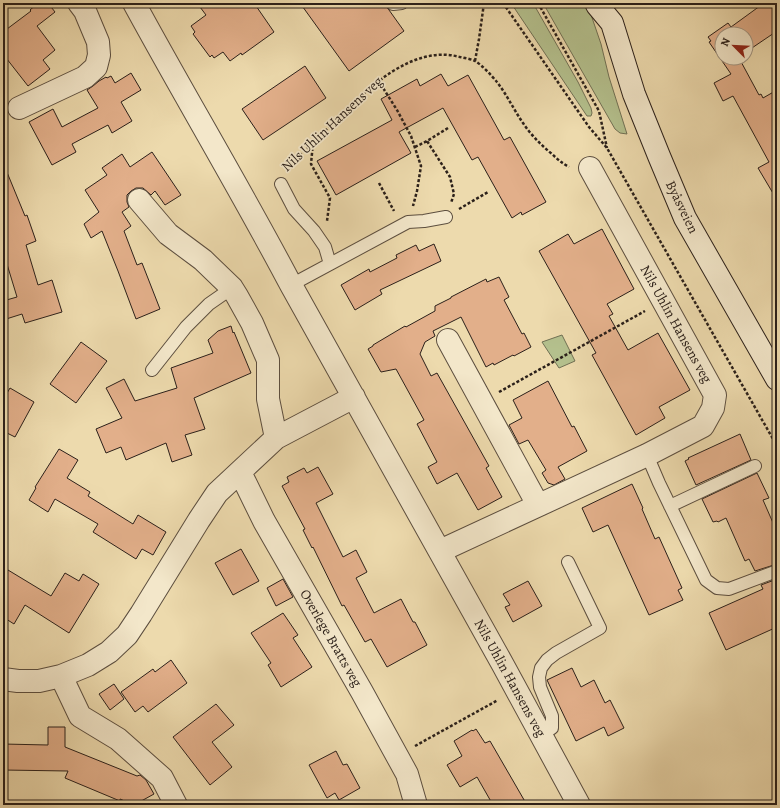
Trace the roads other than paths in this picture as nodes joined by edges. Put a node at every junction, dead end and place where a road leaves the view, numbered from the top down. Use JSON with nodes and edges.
{"nodes":[{"id":1,"x":134,"y":3,"type":"edge"},
{"id":2,"x":392,"y":3,"type":"edge"},
{"id":3,"x":402,"y":3,"type":"edge"},
{"id":4,"x":597,"y":3,"type":"edge"},
{"id":5,"x":88,"y":6,"type":"edge"},
{"id":6,"x":614,"y":13,"type":"edge"},
{"id":7,"x":18,"y":108,"type":"dead end"},
{"id":8,"x":590,"y":168,"type":"road end"},
{"id":9,"x":280,"y":178,"type":"road end"},
{"id":10,"x":139,"y":200,"type":"dead end"},
{"id":11,"x":446,"y":216,"type":"road end"},
{"id":12,"x":330,"y":264,"type":"junction"},
{"id":13,"x":290,"y":285,"type":"junction"},
{"id":14,"x":232,"y":288,"type":"junction"},
{"id":15,"x":448,"y":340,"type":"dead end"},
{"id":16,"x":152,"y":370,"type":"dead end"},
{"id":17,"x":777,"y":378,"type":"edge"},
{"id":18,"x":354,"y":398,"type":"junction"},
{"id":19,"x":276,"y":438,"type":"junction"},
{"id":20,"x":647,"y":455,"type":"junction"},
{"id":21,"x":755,"y":466,"type":"dead end"},
{"id":22,"x":240,"y":472,"type":"junction"},
{"id":23,"x":538,"y":505,"type":"junction"},
{"id":24,"x":670,"y":506,"type":"junction"},
{"id":25,"x":440,"y":551,"type":"junction"},
{"id":26,"x":568,"y":562,"type":"dead end"},
{"id":27,"x":777,"y":571,"type":"edge"},
{"id":28,"x":61,"y":676,"type":"junction"},
{"id":29,"x":3,"y":680,"type":"edge"},
{"id":30,"x":541,"y":734,"type":"junction"},
{"id":31,"x":176,"y":805,"type":"edge"},
{"id":32,"x":416,"y":805,"type":"edge"},
{"id":33,"x":579,"y":805,"type":"edge"}],
"edges":[{"from":1,"to":13,"type":"street","name":"Nils Uhlin Hansens veg"},
{"from":2,"to":3,"type":"lane"},
{"from":4,"to":6,"type":"street","name":"Byåsveien"},
{"from":5,"to":7,"type":"street"},
{"from":6,"to":17,"type":"street","name":"Byåsveien"},
{"from":8,"to":20,"type":"street","name":"Nils Uhlin Hansens veg"},
{"from":9,"to":12,"type":"lane"},
{"from":10,"to":14,"type":"street"},
{"from":11,"to":12,"type":"lane"},
{"from":12,"to":13,"type":"lane"},
{"from":13,"to":18,"type":"street","name":"Nils Uhlin Hansens veg"},
{"from":14,"to":16,"type":"lane"},
{"from":14,"to":19,"type":"street"},
{"from":15,"to":23,"type":"street"},
{"from":18,"to":19,"type":"street"},
{"from":18,"to":25,"type":"street","name":"Nils Uhlin Hansens veg"},
{"from":19,"to":22,"type":"street"},
{"from":20,"to":23,"type":"street","name":"Nils Uhlin Hansens veg"},
{"from":20,"to":24,"type":"lane"},
{"from":21,"to":24,"type":"lane"},
{"from":22,"to":28,"type":"street"},
{"from":22,"to":32,"type":"street","name":"Overlege Bratts veg"},
{"from":23,"to":25,"type":"street","name":"Nils Uhlin Hansens veg"},
{"from":24,"to":27,"type":"lane"},
{"from":25,"to":30,"type":"street","name":"Nils Uhlin Hansens veg"},
{"from":26,"to":30,"type":"lane"},
{"from":28,"to":29,"type":"street"},
{"from":28,"to":31,"type":"street"},
{"from":30,"to":33,"type":"street","name":"Nils Uhlin Hansens veg"}]}
